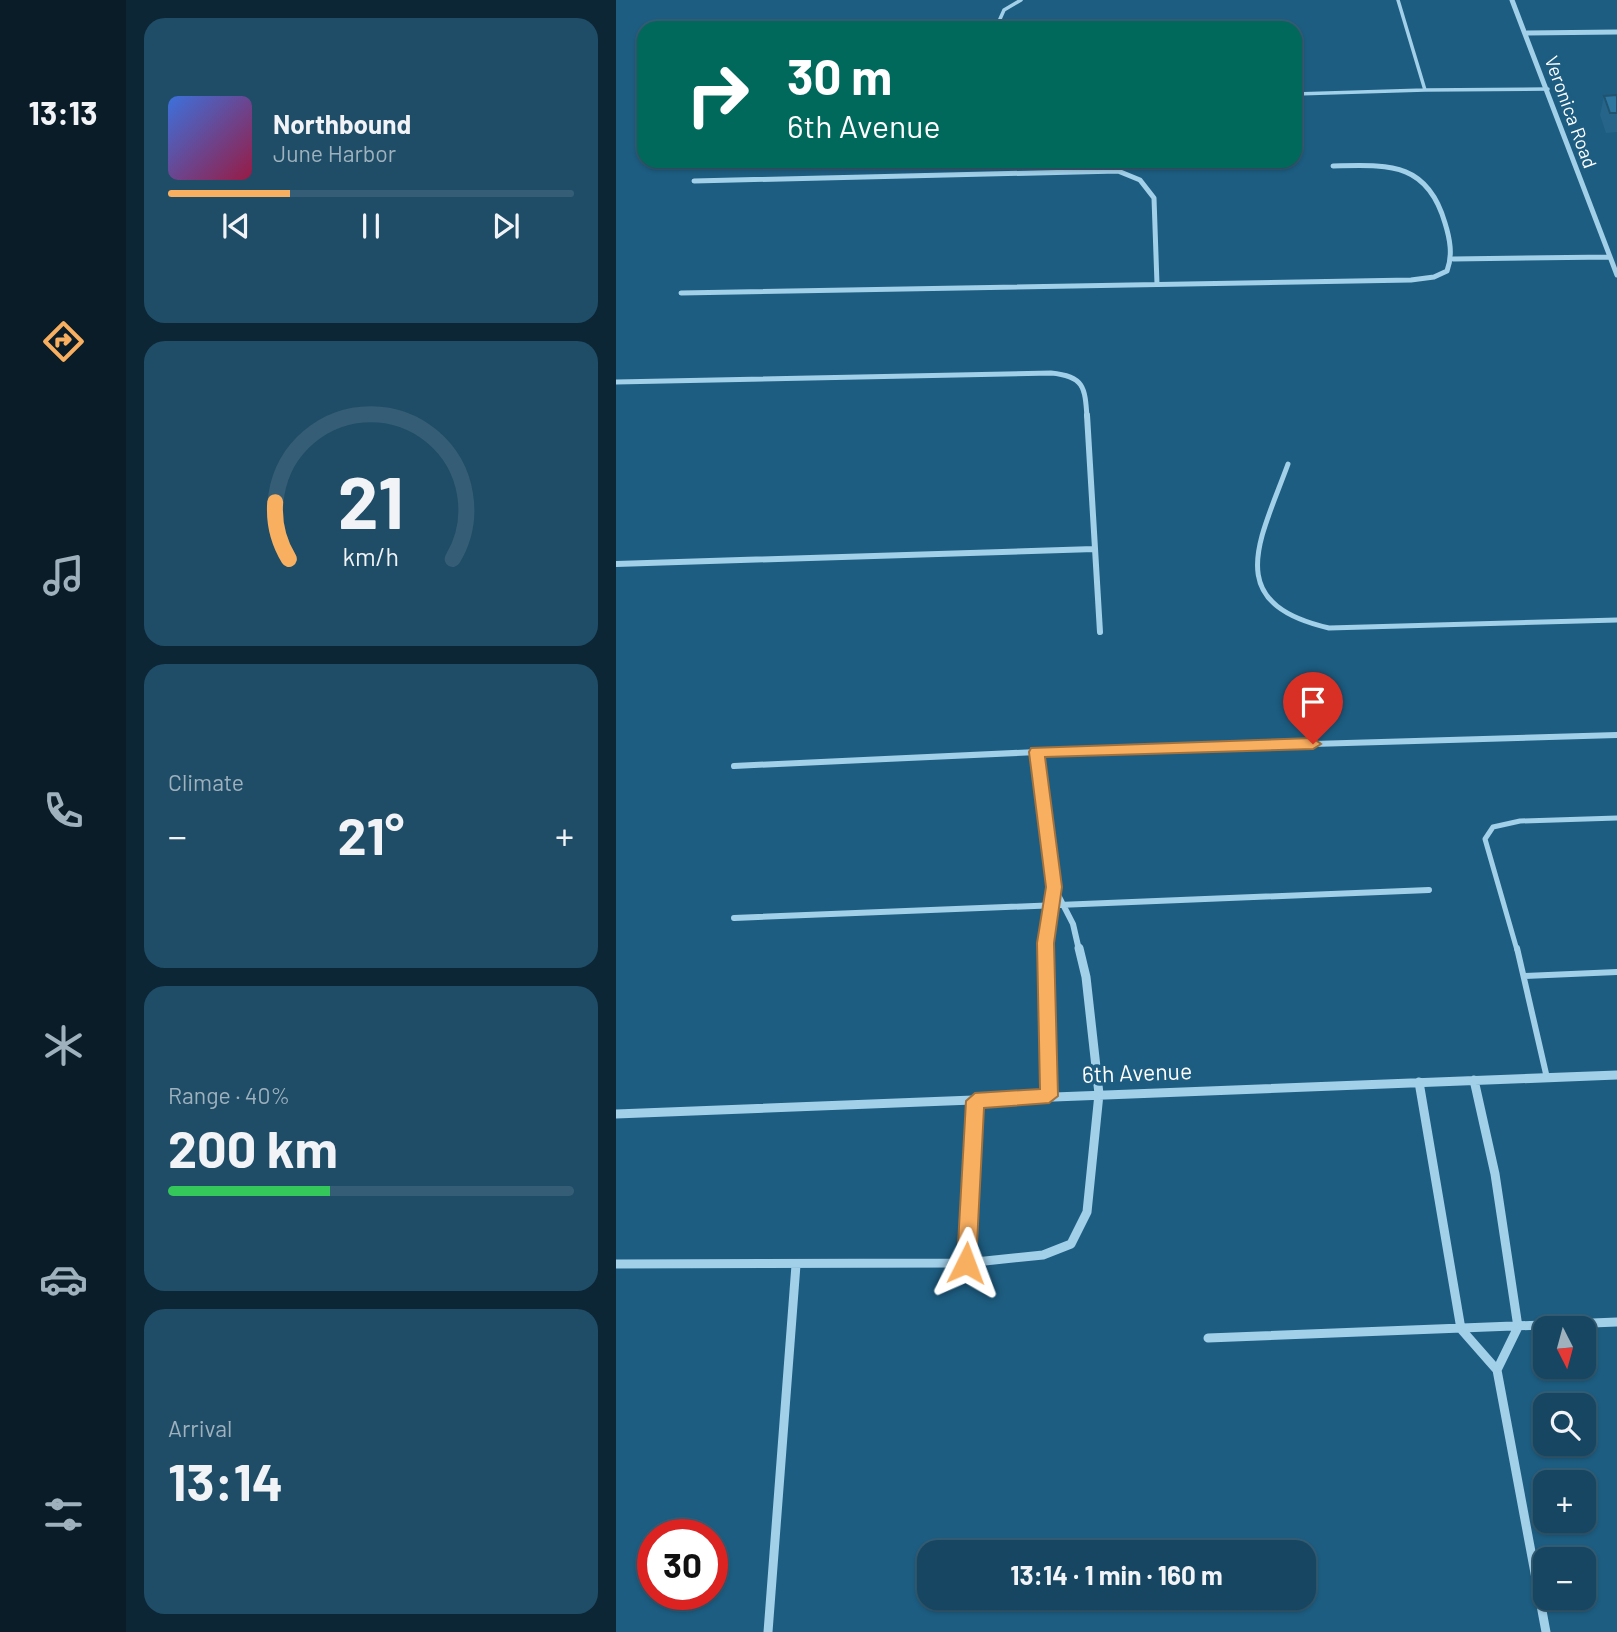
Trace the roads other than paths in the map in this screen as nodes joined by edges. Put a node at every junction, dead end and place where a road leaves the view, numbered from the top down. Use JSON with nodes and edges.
{"nodes":[{"id":1,"x":1021,"y":0,"type":"edge"},
{"id":2,"x":1398,"y":0,"type":"edge"},
{"id":3,"x":1512,"y":0,"type":"edge"},
{"id":4,"x":999,"y":21,"type":"edge"},
{"id":5,"x":1617,"y":32,"type":"edge"},
{"id":6,"x":1527,"y":33,"type":"junction"},
{"id":7,"x":1548,"y":89,"type":"junction"},
{"id":8,"x":1425,"y":90,"type":"junction"},
{"id":9,"x":1302,"y":94,"type":"edge"},
{"id":10,"x":1333,"y":166,"type":"dead end"},
{"id":11,"x":694,"y":181,"type":"dead end"},
{"id":12,"x":1610,"y":257,"type":"junction"},
{"id":13,"x":1452,"y":259,"type":"junction"},
{"id":14,"x":1617,"y":275,"type":"edge"},
{"id":15,"x":1157,"y":284,"type":"junction"},
{"id":16,"x":681,"y":293,"type":"dead end"},
{"id":17,"x":616,"y":382,"type":"edge"},
{"id":18,"x":1288,"y":464,"type":"dead end"},
{"id":19,"x":1094,"y":549,"type":"junction"},
{"id":20,"x":616,"y":564,"type":"edge"},
{"id":21,"x":1617,"y":620,"type":"edge"},
{"id":22,"x":1100,"y":632,"type":"dead end"},
{"id":23,"x":1617,"y":735,"type":"edge"},
{"id":24,"x":1037,"y":752,"type":"junction"},
{"id":25,"x":734,"y":766,"type":"dead end"},
{"id":26,"x":1617,"y":818,"type":"edge"},
{"id":27,"x":1054,"y":887,"type":"junction"},
{"id":28,"x":1430,"y":890,"type":"dead end"},
{"id":29,"x":1065,"y":904,"type":"junction"},
{"id":30,"x":1049,"y":905,"type":"junction"},
{"id":31,"x":734,"y":918,"type":"dead end"},
{"id":32,"x":1617,"y":972,"type":"edge"},
{"id":33,"x":1525,"y":976,"type":"junction"},
{"id":34,"x":1617,"y":1075,"type":"edge"},
{"id":35,"x":1547,"y":1078,"type":"junction"},
{"id":36,"x":1474,"y":1080,"type":"junction"},
{"id":37,"x":1419,"y":1082,"type":"junction"},
{"id":38,"x":1098,"y":1094,"type":"junction"},
{"id":39,"x":1049,"y":1096,"type":"junction"},
{"id":40,"x":975,"y":1101,"type":"junction"},
{"id":41,"x":616,"y":1114,"type":"edge"},
{"id":42,"x":966,"y":1263,"type":"junction"},
{"id":43,"x":616,"y":1264,"type":"edge"},
{"id":44,"x":796,"y":1265,"type":"junction"},
{"id":45,"x":1617,"y":1322,"type":"edge"},
{"id":46,"x":1518,"y":1326,"type":"junction"},
{"id":47,"x":1461,"y":1329,"type":"junction"},
{"id":48,"x":1208,"y":1338,"type":"dead end"},
{"id":49,"x":1497,"y":1370,"type":"junction"},
{"id":50,"x":766,"y":1631,"type":"edge"},
{"id":51,"x":1546,"y":1632,"type":"edge"}],
"edges":[{"from":1,"to":4,"type":"lane"},
{"from":2,"to":8,"type":"lane"},
{"from":3,"to":6,"type":"street","name":"Veronica Road"},
{"from":5,"to":6,"type":"street"},
{"from":6,"to":7,"type":"street","name":"Veronica Road"},
{"from":7,"to":8,"type":"lane"},
{"from":7,"to":12,"type":"street","name":"Veronica Road"},
{"from":8,"to":9,"type":"lane"},
{"from":10,"to":13,"type":"street"},
{"from":11,"to":15,"type":"street"},
{"from":12,"to":13,"type":"street"},
{"from":12,"to":14,"type":"street","name":"Veronica Road"},
{"from":13,"to":15,"type":"street"},
{"from":15,"to":16,"type":"street"},
{"from":17,"to":19,"type":"street"},
{"from":18,"to":21,"type":"lane"},
{"from":19,"to":20,"type":"street"},
{"from":19,"to":22,"type":"street"},
{"from":23,"to":24,"type":"street"},
{"from":24,"to":25,"type":"street"},
{"from":24,"to":27,"type":"street"},
{"from":26,"to":33,"type":"lane"},
{"from":27,"to":29,"type":"street"},
{"from":27,"to":30,"type":"street"},
{"from":28,"to":29,"type":"street"},
{"from":29,"to":30,"type":"street"},
{"from":29,"to":38,"type":"street"},
{"from":30,"to":31,"type":"street"},
{"from":30,"to":39,"type":"street"},
{"from":32,"to":33,"type":"lane"},
{"from":33,"to":35,"type":"lane"},
{"from":34,"to":35,"type":"street","name":"6th Avenue"},
{"from":35,"to":36,"type":"street","name":"6th Avenue"},
{"from":36,"to":37,"type":"street","name":"6th Avenue"},
{"from":36,"to":46,"type":"street"},
{"from":37,"to":38,"type":"street","name":"6th Avenue"},
{"from":37,"to":47,"type":"street"},
{"from":38,"to":39,"type":"street","name":"6th Avenue"},
{"from":38,"to":42,"type":"street"},
{"from":39,"to":40,"type":"street","name":"6th Avenue"},
{"from":40,"to":41,"type":"street","name":"6th Avenue"},
{"from":40,"to":42,"type":"street"},
{"from":42,"to":44,"type":"street"},
{"from":43,"to":44,"type":"street"},
{"from":44,"to":50,"type":"street"},
{"from":45,"to":46,"type":"street"},
{"from":46,"to":47,"type":"street"},
{"from":46,"to":49,"type":"street"},
{"from":47,"to":48,"type":"street"},
{"from":47,"to":49,"type":"street"},
{"from":49,"to":51,"type":"street"}]}
